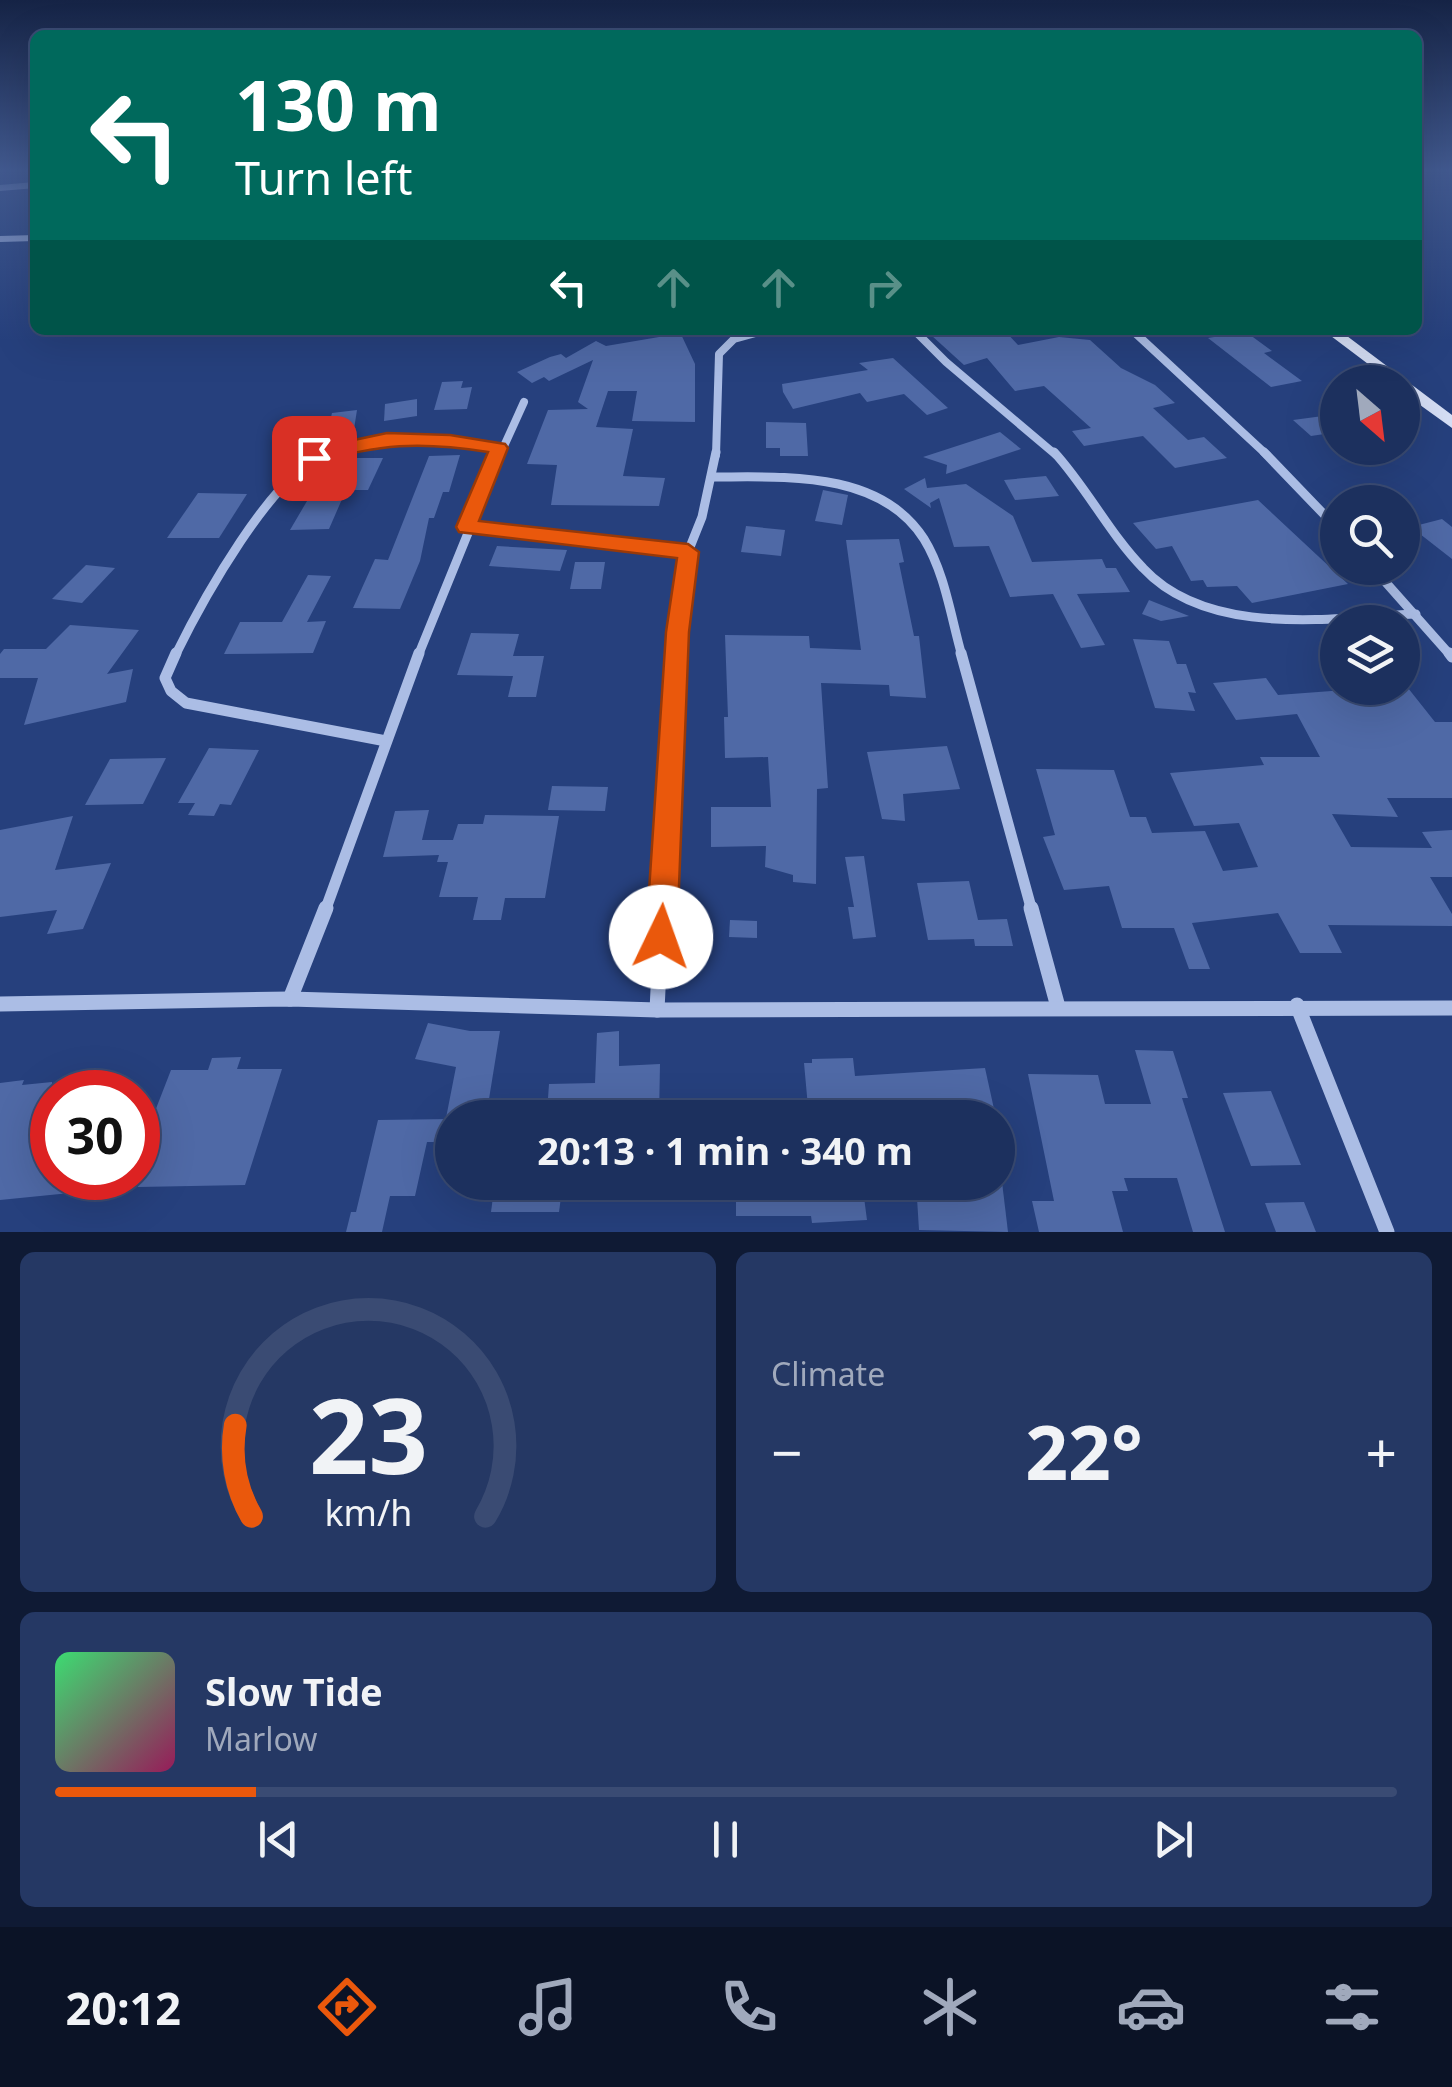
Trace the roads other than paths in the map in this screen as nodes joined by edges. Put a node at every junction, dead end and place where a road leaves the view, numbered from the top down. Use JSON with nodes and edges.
{"nodes":[{"id":1,"x":30,"y":238,"type":"edge"},
{"id":2,"x":0,"y":239,"type":"edge"},
{"id":3,"x":750,"y":335,"type":"edge"},
{"id":4,"x":920,"y":335,"type":"edge"},
{"id":5,"x":1138,"y":335,"type":"edge"},
{"id":6,"x":1337,"y":335,"type":"edge"},
{"id":7,"x":1378,"y":365,"type":"edge"},
{"id":8,"x":1420,"y":397,"type":"edge"},
{"id":9,"x":524,"y":402,"type":"dead end"},
{"id":10,"x":1452,"y":423,"type":"edge"},
{"id":11,"x":498,"y":448,"type":"junction"},
{"id":12,"x":713,"y":477,"type":"junction"},
{"id":13,"x":1320,"y":511,"type":"edge"},
{"id":14,"x":467,"y":527,"type":"junction"},
{"id":15,"x":688,"y":552,"type":"junction"},
{"id":16,"x":1389,"y":585,"type":"edge"},
{"id":17,"x":1408,"y":605,"type":"edge"},
{"id":18,"x":1320,"y":615,"type":"edge"},
{"id":19,"x":1420,"y":619,"type":"edge"},
{"id":20,"x":1452,"y":657,"type":"edge"},
{"id":21,"x":386,"y":742,"type":"junction"},
{"id":22,"x":290,"y":1000,"type":"junction"},
{"id":23,"x":0,"y":1004,"type":"edge"},
{"id":24,"x":1297,"y":1005,"type":"junction"},
{"id":25,"x":1058,"y":1007,"type":"junction"},
{"id":26,"x":1452,"y":1008,"type":"edge"},
{"id":27,"x":658,"y":1010,"type":"junction"},
{"id":28,"x":1387,"y":1232,"type":"edge"}],
"edges":[{"from":1,"to":2,"type":"street"},
{"from":3,"to":12,"type":"street"},
{"from":4,"to":18,"type":"street"},
{"from":5,"to":13,"type":"street"},
{"from":6,"to":7,"type":"main road"},
{"from":8,"to":10,"type":"main road"},
{"from":9,"to":11,"type":"street"},
{"from":11,"to":14,"type":"street"},
{"from":11,"to":21,"type":"street"},
{"from":12,"to":15,"type":"street"},
{"from":12,"to":25,"type":"street"},
{"from":14,"to":15,"type":"street"},
{"from":14,"to":21,"type":"street"},
{"from":15,"to":27,"type":"street"},
{"from":16,"to":17,"type":"street"},
{"from":19,"to":20,"type":"street"},
{"from":21,"to":22,"type":"street"},
{"from":22,"to":23,"type":"street"},
{"from":22,"to":27,"type":"street"},
{"from":24,"to":25,"type":"street"},
{"from":24,"to":26,"type":"street"},
{"from":24,"to":28,"type":"street"},
{"from":25,"to":27,"type":"street"}]}
